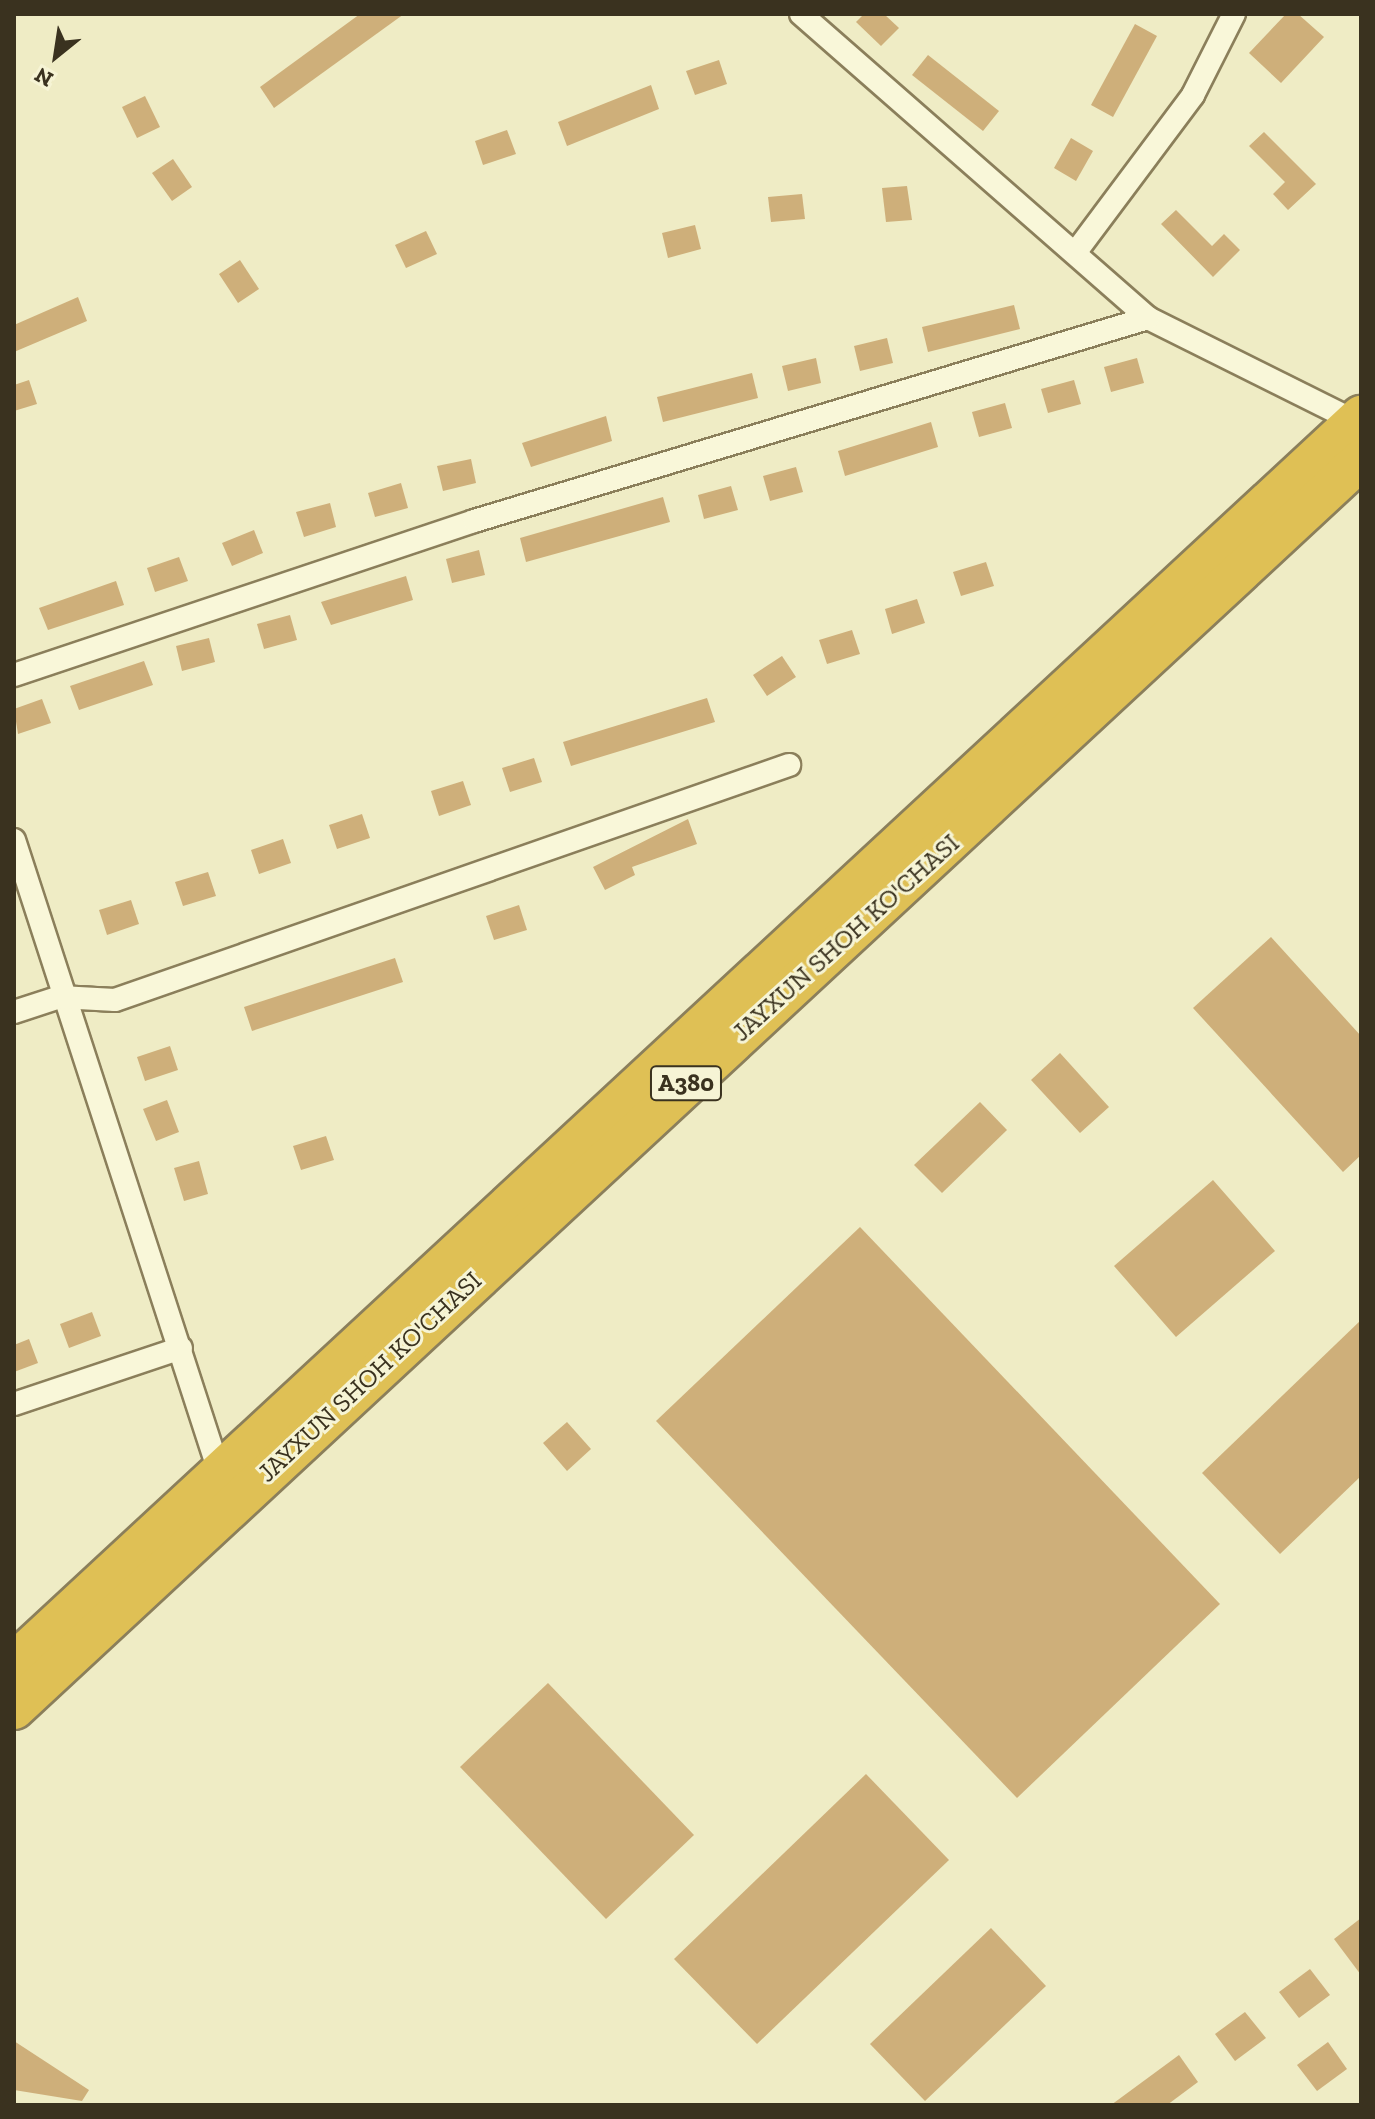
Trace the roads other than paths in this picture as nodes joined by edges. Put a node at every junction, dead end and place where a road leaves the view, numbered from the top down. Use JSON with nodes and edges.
{"nodes":[{"id":1,"x":801,"y":14,"type":"edge"},
{"id":2,"x":1234,"y":14,"type":"edge"},
{"id":3,"x":1078,"y":249,"type":"junction"},
{"id":4,"x":1148,"y":318,"type":"junction"},
{"id":5,"x":1359,"y":430,"type":"edge"},
{"id":6,"x":14,"y":675,"type":"edge"},
{"id":7,"x":789,"y":765,"type":"dead end"},
{"id":8,"x":14,"y":840,"type":"edge"},
{"id":9,"x":60,"y":997,"type":"junction"},
{"id":10,"x":14,"y":1012,"type":"edge"},
{"id":11,"x":181,"y":1348,"type":"junction"},
{"id":12,"x":14,"y":1404,"type":"edge"},
{"id":13,"x":219,"y":1471,"type":"junction"},
{"id":14,"x":14,"y":1663,"type":"edge"},
{"id":15,"x":14,"y":1709,"type":"edge"}],
"edges":[{"from":1,"to":3,"type":"street"},
{"from":2,"to":3,"type":"street"},
{"from":3,"to":4,"type":"street"},
{"from":4,"to":5,"type":"street"},
{"from":4,"to":6,"type":"street"},
{"from":5,"to":13,"type":"highway","name":"JAYXUN SHOH KO'CHASI","number":"A380"},
{"from":5,"to":15,"type":"highway","name":"JAYXUN SHOH KO'CHASI","number":"A380"},
{"from":7,"to":9,"type":"street"},
{"from":8,"to":9,"type":"street"},
{"from":9,"to":10,"type":"street"},
{"from":9,"to":11,"type":"street"},
{"from":11,"to":12,"type":"street"},
{"from":11,"to":13,"type":"street"},
{"from":13,"to":14,"type":"highway","name":"JAYXUN SHOH KO'CHASI","number":"A380"}]}
